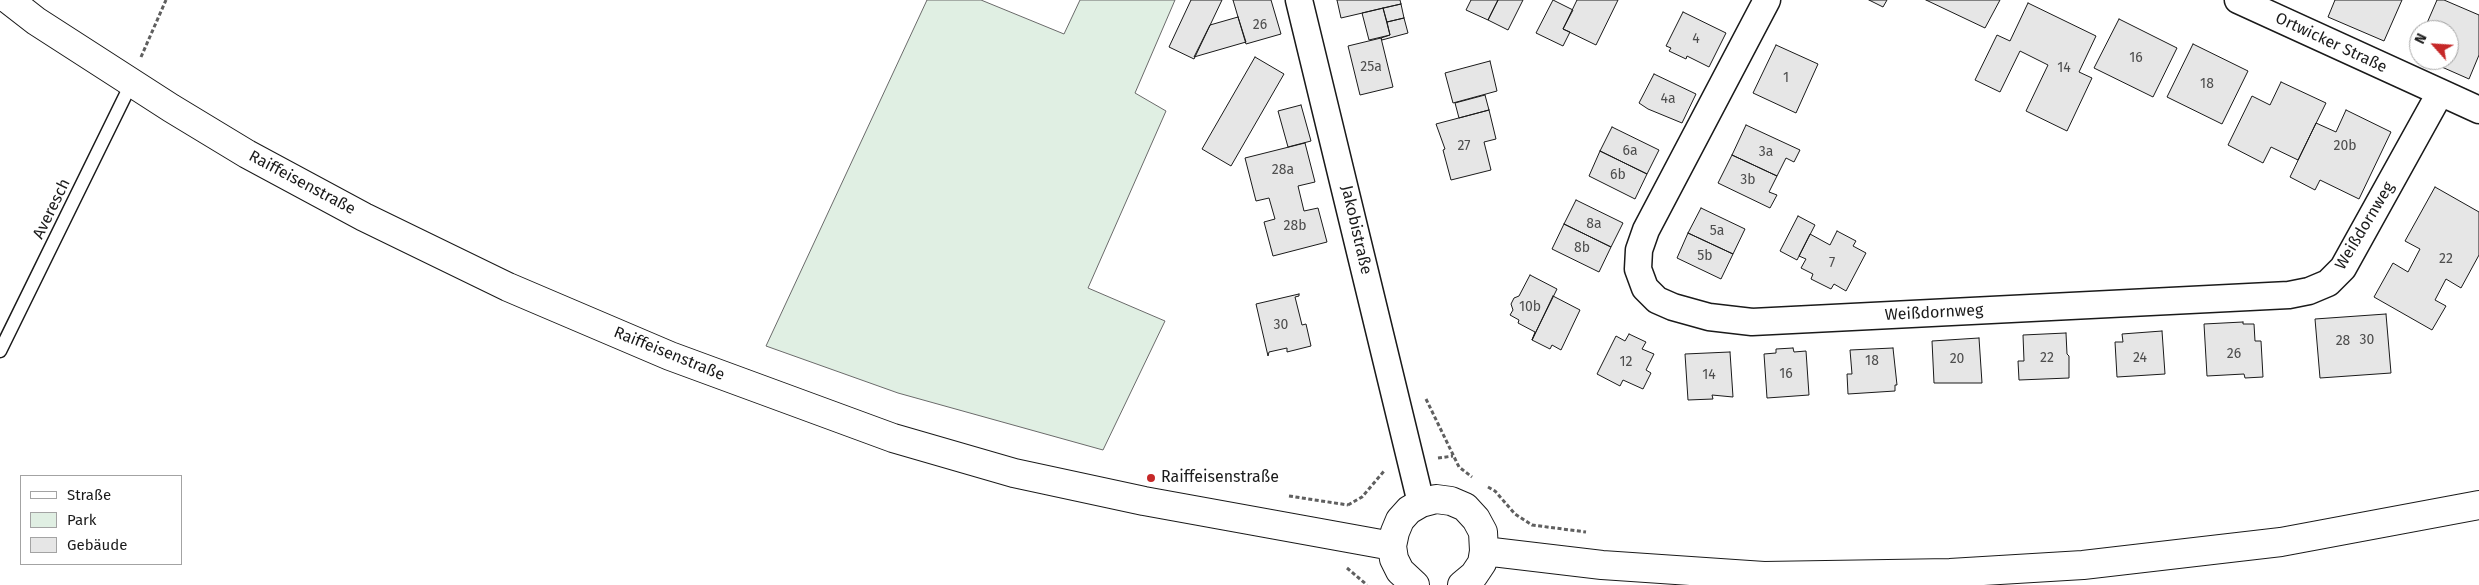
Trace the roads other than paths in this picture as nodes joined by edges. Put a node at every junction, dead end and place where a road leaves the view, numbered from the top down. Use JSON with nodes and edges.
{"nodes":[{"id":1,"x":8,"y":0,"type":"edge"},
{"id":2,"x":1299,"y":0,"type":"edge"},
{"id":3,"x":1766,"y":0,"type":"edge"},
{"id":4,"x":2238,"y":0,"type":"edge"},
{"id":5,"x":132,"y":82,"type":"junction"},
{"id":6,"x":2440,"y":93,"type":"junction"},
{"id":7,"x":2479,"y":110,"type":"edge"},
{"id":8,"x":0,"y":351,"type":"edge"},
{"id":9,"x":1421,"y":503,"type":"junction"},
{"id":10,"x":2479,"y":505,"type":"edge"},
{"id":11,"x":1392,"y":546,"type":"junction"},
{"id":12,"x":1484,"y":551,"type":"junction"},
{"id":13,"x":1416,"y":585,"type":"edge"},
{"id":14,"x":1462,"y":585,"type":"edge"}],
"edges":[{"from":1,"to":5,"type":"street","name":"Raiffeisenstraße"},
{"from":2,"to":9,"type":"street","name":"Jakobistraße"},
{"from":3,"to":6,"type":"street","name":"Weißdornweg"},
{"from":4,"to":6,"type":"street","name":"Ortwicker Straße"},
{"from":5,"to":8,"type":"lane","name":"Averesch"},
{"from":5,"to":11,"type":"street","name":"Raiffeisenstraße"},
{"from":6,"to":7,"type":"street","name":"Ortwicker Straße"},
{"from":9,"to":11,"type":"street"},
{"from":9,"to":12,"type":"street"},
{"from":10,"to":12,"type":"street"},
{"from":11,"to":13,"type":"street"},
{"from":12,"to":14,"type":"street"}]}
